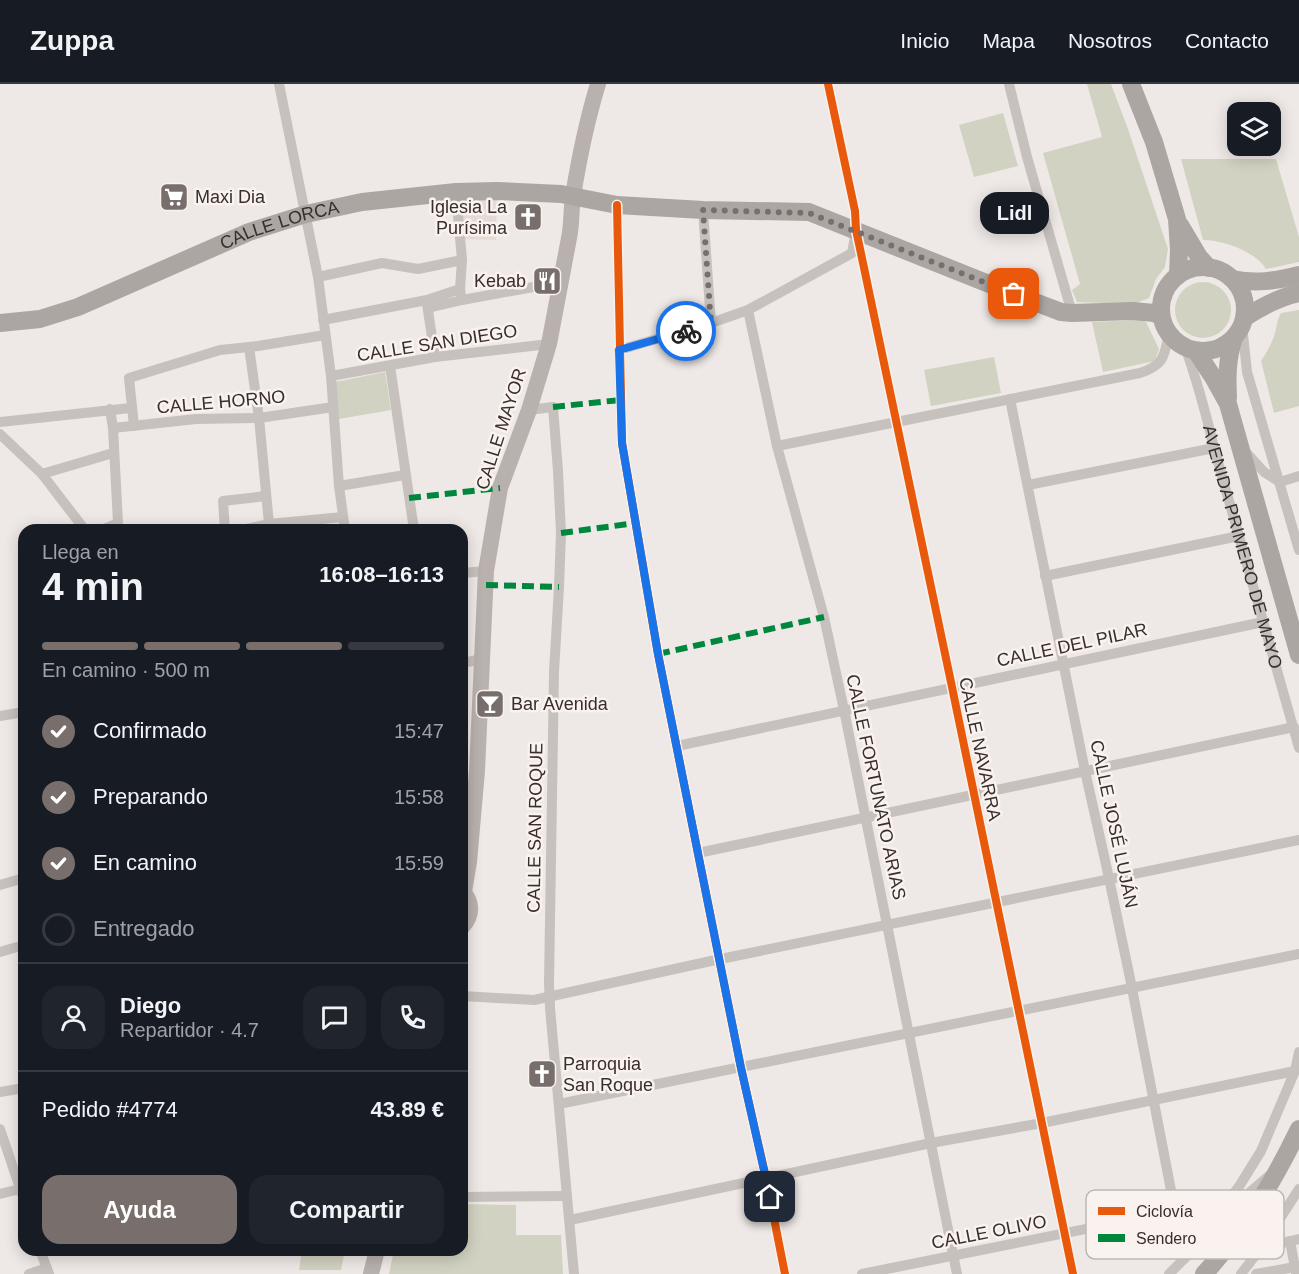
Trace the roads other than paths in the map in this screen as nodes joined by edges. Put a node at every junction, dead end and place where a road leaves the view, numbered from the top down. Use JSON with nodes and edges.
{"nodes":[{"id":1,"x":279,"y":84,"type":"edge"},
{"id":2,"x":598,"y":84,"type":"edge"},
{"id":3,"x":828,"y":84,"type":"edge"},
{"id":4,"x":1009,"y":84,"type":"edge"},
{"id":5,"x":1131,"y":84,"type":"edge"},
{"id":6,"x":456,"y":192,"type":"junction"},
{"id":7,"x":573,"y":197,"type":"junction"},
{"id":8,"x":617,"y":206,"type":"junction"},
{"id":9,"x":703,"y":210,"type":"junction"},
{"id":10,"x":306,"y":214,"type":"junction"},
{"id":11,"x":1177,"y":219,"type":"junction"},
{"id":12,"x":856,"y":230,"type":"junction"},
{"id":13,"x":462,"y":260,"type":"junction"},
{"id":14,"x":1209,"y":268,"type":"junction"},
{"id":15,"x":1178,"y":275,"type":"junction"},
{"id":16,"x":1299,"y":275,"type":"edge"},
{"id":17,"x":318,"y":278,"type":"junction"},
{"id":18,"x":1232,"y":279,"type":"junction"},
{"id":19,"x":561,"y":282,"type":"junction"},
{"id":20,"x":1299,"y":293,"type":"edge"},
{"id":21,"x":461,"y":295,"type":"junction"},
{"id":22,"x":427,"y":304,"type":"junction"},
{"id":23,"x":1161,"y":308,"type":"junction"},
{"id":24,"x":748,"y":310,"type":"junction"},
{"id":25,"x":1072,"y":313,"type":"junction"},
{"id":26,"x":323,"y":320,"type":"junction"},
{"id":27,"x":0,"y":323,"type":"edge"},
{"id":28,"x":711,"y":324,"type":"junction"},
{"id":29,"x":1240,"y":327,"type":"junction"},
{"id":30,"x":1169,"y":334,"type":"junction"},
{"id":31,"x":325,"y":335,"type":"junction"},
{"id":32,"x":549,"y":344,"type":"junction"},
{"id":33,"x":249,"y":347,"type":"junction"},
{"id":34,"x":1190,"y":349,"type":"junction"},
{"id":35,"x":619,"y":350,"type":"junction"},
{"id":36,"x":435,"y":357,"type":"junction"},
{"id":37,"x":390,"y":366,"type":"junction"},
{"id":38,"x":330,"y":376,"type":"junction"},
{"id":39,"x":1010,"y":399,"type":"junction"},
{"id":40,"x":1228,"y":404,"type":"junction"},
{"id":41,"x":333,"y":406,"type":"junction"},
{"id":42,"x":131,"y":408,"type":"junction"},
{"id":43,"x":110,"y":409,"type":"junction"},
{"id":44,"x":529,"y":410,"type":"junction"},
{"id":45,"x":259,"y":418,"type":"junction"},
{"id":46,"x":0,"y":422,"type":"edge"},
{"id":47,"x":895,"y":422,"type":"junction"},
{"id":48,"x":134,"y":426,"type":"junction"},
{"id":49,"x":112,"y":428,"type":"junction"},
{"id":50,"x":0,"y":434,"type":"edge"},
{"id":51,"x":1240,"y":445,"type":"junction"},
{"id":52,"x":777,"y":446,"type":"junction"},
{"id":53,"x":1214,"y":448,"type":"junction"},
{"id":54,"x":113,"y":453,"type":"junction"},
{"id":55,"x":42,"y":474,"type":"junction"},
{"id":56,"x":405,"y":475,"type":"junction"},
{"id":57,"x":1299,"y":476,"type":"edge"},
{"id":58,"x":1280,"y":482,"type":"junction"},
{"id":59,"x":339,"y":486,"type":"junction"},
{"id":60,"x":1029,"y":486,"type":"junction"},
{"id":61,"x":266,"y":496,"type":"junction"},
{"id":62,"x":343,"y":516,"type":"junction"},
{"id":63,"x":80,"y":524,"type":"edge"},
{"id":64,"x":116,"y":524,"type":"edge"},
{"id":65,"x":225,"y":524,"type":"edge"},
{"id":66,"x":269,"y":524,"type":"joint"},
{"id":67,"x":344,"y":524,"type":"edge"},
{"id":68,"x":413,"y":524,"type":"edge"},
{"id":69,"x":1239,"y":536,"type":"junction"},
{"id":70,"x":1299,"y":550,"type":"edge"},
{"id":71,"x":486,"y":571,"type":"junction"},
{"id":72,"x":468,"y":572,"type":"edge"},
{"id":73,"x":1045,"y":576,"type":"junction"},
{"id":74,"x":1263,"y":622,"type":"junction"},
{"id":75,"x":1299,"y":655,"type":"edge"},
{"id":76,"x":483,"y":659,"type":"junction"},
{"id":77,"x":468,"y":662,"type":"edge"},
{"id":78,"x":1064,"y":664,"type":"junction"},
{"id":79,"x":952,"y":687,"type":"junction"},
{"id":80,"x":844,"y":710,"type":"junction"},
{"id":81,"x":18,"y":713,"type":"edge"},
{"id":82,"x":0,"y":716,"type":"edge"},
{"id":83,"x":1294,"y":727,"type":"junction"},
{"id":84,"x":677,"y":746,"type":"junction"},
{"id":85,"x":1299,"y":748,"type":"edge"},
{"id":86,"x":1085,"y":771,"type":"junction"},
{"id":87,"x":974,"y":795,"type":"junction"},
{"id":88,"x":865,"y":817,"type":"junction"},
{"id":89,"x":1299,"y":840,"type":"edge"},
{"id":90,"x":468,"y":842,"type":"edge"},
{"id":91,"x":698,"y":853,"type":"junction"},
{"id":92,"x":1109,"y":879,"type":"junction"},
{"id":93,"x":18,"y":880,"type":"edge"},
{"id":94,"x":0,"y":885,"type":"edge"},
{"id":95,"x":468,"y":898,"type":"edge"},
{"id":96,"x":997,"y":902,"type":"junction"},
{"id":97,"x":468,"y":919,"type":"edge"},
{"id":98,"x":888,"y":924,"type":"junction"},
{"id":99,"x":18,"y":947,"type":"edge"},
{"id":100,"x":0,"y":952,"type":"edge"},
{"id":101,"x":1299,"y":954,"type":"edge"},
{"id":102,"x":720,"y":959,"type":"junction"},
{"id":103,"x":1132,"y":988,"type":"junction"},
{"id":104,"x":468,"y":996,"type":"edge"},
{"id":105,"x":549,"y":997,"type":"junction"},
{"id":106,"x":1019,"y":1011,"type":"junction"},
{"id":107,"x":909,"y":1034,"type":"junction"},
{"id":108,"x":1299,"y":1052,"type":"edge"},
{"id":109,"x":741,"y":1068,"type":"junction"},
{"id":110,"x":1295,"y":1071,"type":"junction"},
{"id":111,"x":18,"y":1089,"type":"edge"},
{"id":112,"x":0,"y":1092,"type":"edge"},
{"id":113,"x":1152,"y":1100,"type":"junction"},
{"id":114,"x":559,"y":1104,"type":"junction"},
{"id":115,"x":1042,"y":1123,"type":"junction"},
{"id":116,"x":0,"y":1129,"type":"edge"},
{"id":117,"x":1299,"y":1129,"type":"edge"},
{"id":118,"x":931,"y":1143,"type":"junction"},
{"id":119,"x":18,"y":1163,"type":"edge"},
{"id":120,"x":12,"y":1164,"type":"junction"},
{"id":121,"x":766,"y":1178,"type":"junction"},
{"id":122,"x":18,"y":1183,"type":"edge"},
{"id":123,"x":1299,"y":1189,"type":"edge"},
{"id":124,"x":18,"y":1190,"type":"edge"},
{"id":125,"x":1171,"y":1190,"type":"edge"},
{"id":126,"x":1236,"y":1190,"type":"edge"},
{"id":127,"x":1261,"y":1190,"type":"edge"},
{"id":128,"x":0,"y":1194,"type":"edge"},
{"id":129,"x":567,"y":1196,"type":"junction"},
{"id":130,"x":468,"y":1197,"type":"edge"},
{"id":131,"x":1288,"y":1206,"type":"junction"},
{"id":132,"x":1284,"y":1209,"type":"edge"},
{"id":133,"x":1284,"y":1212,"type":"edge"},
{"id":134,"x":570,"y":1220,"type":"junction"},
{"id":135,"x":1086,"y":1230,"type":"edge"},
{"id":136,"x":1065,"y":1234,"type":"junction"},
{"id":137,"x":1294,"y":1240,"type":"edge"},
{"id":138,"x":953,"y":1255,"type":"junction"},
{"id":139,"x":42,"y":1256,"type":"edge"},
{"id":140,"x":376,"y":1256,"type":"edge"},
{"id":141,"x":1184,"y":1259,"type":"edge"},
{"id":142,"x":1253,"y":1259,"type":"edge"},
{"id":143,"x":48,"y":1271,"type":"edge"},
{"id":144,"x":1295,"y":1271,"type":"edge"},
{"id":145,"x":29,"y":1274,"type":"edge"},
{"id":146,"x":371,"y":1274,"type":"edge"},
{"id":147,"x":574,"y":1274,"type":"edge"},
{"id":148,"x":785,"y":1274,"type":"edge"},
{"id":149,"x":862,"y":1274,"type":"edge"},
{"id":150,"x":957,"y":1274,"type":"edge"},
{"id":151,"x":1073,"y":1274,"type":"edge"},
{"id":152,"x":1169,"y":1274,"type":"edge"},
{"id":153,"x":1241,"y":1274,"type":"edge"},
{"id":154,"x":1256,"y":1274,"type":"edge"}],
"edges":[{"from":1,"to":10,"type":"street"},
{"from":2,"to":7,"type":"street","name":"CALLE MAYOR"},
{"from":3,"to":12,"type":"street","name":"CALLE NAVARRA"},
{"from":4,"to":25,"type":"street"},
{"from":5,"to":11,"type":"main road"},
{"from":6,"to":7,"type":"main road","name":"CALLE LORCA"},
{"from":6,"to":10,"type":"main road","name":"CALLE LORCA"},
{"from":6,"to":13,"type":"street"},
{"from":7,"to":8,"type":"main road","name":"CALLE LORCA"},
{"from":7,"to":19,"type":"street","name":"CALLE MAYOR"},
{"from":8,"to":9,"type":"main road","name":"CALLE LORCA"},
{"from":8,"to":35,"type":"street"},
{"from":9,"to":12,"type":"main road","name":"CALLE LORCA"},
{"from":9,"to":28,"type":"street"},
{"from":10,"to":17,"type":"street"},
{"from":10,"to":27,"type":"main road","name":"CALLE LORCA"},
{"from":11,"to":14,"type":"main road"},
{"from":11,"to":15,"type":"main road"},
{"from":12,"to":24,"type":"street"},
{"from":12,"to":25,"type":"main road","name":"CALLE LORCA"},
{"from":12,"to":47,"type":"street","name":"CALLE NAVARRA"},
{"from":13,"to":17,"type":"street"},
{"from":13,"to":21,"type":"street"},
{"from":14,"to":15,"type":"main road"},
{"from":14,"to":18,"type":"main road"},
{"from":15,"to":23,"type":"main road"},
{"from":16,"to":18,"type":"main road"},
{"from":17,"to":26,"type":"street"},
{"from":18,"to":29,"type":"main road"},
{"from":19,"to":21,"type":"street"},
{"from":19,"to":32,"type":"street","name":"CALLE MAYOR"},
{"from":20,"to":29,"type":"main road"},
{"from":21,"to":22,"type":"street"},
{"from":22,"to":26,"type":"street"},
{"from":22,"to":36,"type":"street"},
{"from":23,"to":25,"type":"main road","name":"CALLE LORCA"},
{"from":23,"to":30,"type":"main road"},
{"from":24,"to":28,"type":"street"},
{"from":24,"to":52,"type":"street","name":"CALLE FORTUNATO ARIAS"},
{"from":26,"to":31,"type":"street"},
{"from":28,"to":35,"type":"street"},
{"from":29,"to":34,"type":"main road"},
{"from":29,"to":40,"type":"main road","name":"AVENIDA PRIMERO DE MAYO"},
{"from":29,"to":58,"type":"street"},
{"from":30,"to":34,"type":"main road"},
{"from":30,"to":39,"type":"street"},
{"from":31,"to":33,"type":"street"},
{"from":31,"to":38,"type":"street"},
{"from":32,"to":36,"type":"street","name":"CALLE SAN DIEGO"},
{"from":32,"to":44,"type":"street","name":"CALLE MAYOR"},
{"from":33,"to":42,"type":"street"},
{"from":33,"to":45,"type":"street"},
{"from":34,"to":40,"type":"main road","name":"AVENIDA PRIMERO DE MAYO"},
{"from":34,"to":53,"type":"street","name":"AVENIDA PRIMERO DE MAYO"},
{"from":35,"to":84,"type":"street"},
{"from":36,"to":37,"type":"street","name":"CALLE SAN DIEGO"},
{"from":37,"to":38,"type":"street","name":"CALLE SAN DIEGO"},
{"from":37,"to":56,"type":"street"},
{"from":38,"to":41,"type":"street"},
{"from":39,"to":47,"type":"street"},
{"from":39,"to":60,"type":"street","name":"CALLE JOSÉ LUJÁN"},
{"from":40,"to":51,"type":"main road","name":"AVENIDA PRIMERO DE MAYO"},
{"from":41,"to":45,"type":"street","name":"CALLE HORNO"},
{"from":41,"to":59,"type":"street"},
{"from":42,"to":43,"type":"street"},
{"from":42,"to":48,"type":"street"},
{"from":43,"to":46,"type":"street"},
{"from":43,"to":49,"type":"street"},
{"from":44,"to":71,"type":"street","name":"CALLE MAYOR"},
{"from":44,"to":105,"type":"street","name":"CALLE SAN ROQUE"},
{"from":45,"to":48,"type":"street","name":"CALLE HORNO"},
{"from":45,"to":61,"type":"street"},
{"from":47,"to":52,"type":"street"},
{"from":47,"to":79,"type":"street","name":"CALLE NAVARRA"},
{"from":48,"to":49,"type":"street","name":"CALLE HORNO"},
{"from":49,"to":54,"type":"street"},
{"from":50,"to":55,"type":"street"},
{"from":51,"to":58,"type":"street"},
{"from":51,"to":75,"type":"main road","name":"AVENIDA PRIMERO DE MAYO"},
{"from":52,"to":80,"type":"street","name":"CALLE FORTUNATO ARIAS"},
{"from":53,"to":60,"type":"street"},
{"from":53,"to":69,"type":"street","name":"AVENIDA PRIMERO DE MAYO"},
{"from":54,"to":55,"type":"street"},
{"from":54,"to":64,"type":"street"},
{"from":55,"to":63,"type":"street"},
{"from":56,"to":59,"type":"street"},
{"from":56,"to":68,"type":"street"},
{"from":57,"to":58,"type":"street"},
{"from":58,"to":70,"type":"street"},
{"from":59,"to":62,"type":"street"},
{"from":60,"to":73,"type":"street","name":"CALLE JOSÉ LUJÁN"},
{"from":61,"to":65,"type":"street"},
{"from":61,"to":66,"type":"street"},
{"from":62,"to":66,"type":"street"},
{"from":62,"to":67,"type":"street"},
{"from":69,"to":73,"type":"street"},
{"from":69,"to":74,"type":"street","name":"AVENIDA PRIMERO DE MAYO"},
{"from":71,"to":72,"type":"street"},
{"from":71,"to":76,"type":"street","name":"CALLE MAYOR"},
{"from":73,"to":78,"type":"street","name":"CALLE JOSÉ LUJÁN"},
{"from":74,"to":78,"type":"street","name":"CALLE DEL PILAR"},
{"from":74,"to":83,"type":"street","name":"AVENIDA PRIMERO DE MAYO"},
{"from":76,"to":77,"type":"street"},
{"from":76,"to":90,"type":"street","name":"CALLE MAYOR"},
{"from":78,"to":79,"type":"street","name":"CALLE DEL PILAR"},
{"from":78,"to":86,"type":"street","name":"CALLE JOSÉ LUJÁN"},
{"from":79,"to":80,"type":"street","name":"CALLE DEL PILAR"},
{"from":79,"to":87,"type":"street","name":"CALLE NAVARRA"},
{"from":80,"to":84,"type":"street","name":"CALLE DEL PILAR"},
{"from":80,"to":88,"type":"street","name":"CALLE FORTUNATO ARIAS"},
{"from":81,"to":82,"type":"street"},
{"from":83,"to":85,"type":"street","name":"AVENIDA PRIMERO DE MAYO"},
{"from":83,"to":86,"type":"street"},
{"from":84,"to":91,"type":"street"},
{"from":86,"to":87,"type":"street"},
{"from":86,"to":92,"type":"street","name":"CALLE JOSÉ LUJÁN"},
{"from":87,"to":88,"type":"street"},
{"from":87,"to":96,"type":"street","name":"CALLE NAVARRA"},
{"from":88,"to":91,"type":"street"},
{"from":88,"to":98,"type":"street","name":"CALLE FORTUNATO ARIAS"},
{"from":89,"to":92,"type":"street"},
{"from":91,"to":102,"type":"street"},
{"from":92,"to":96,"type":"street"},
{"from":92,"to":103,"type":"street","name":"CALLE JOSÉ LUJÁN"},
{"from":93,"to":94,"type":"street"},
{"from":95,"to":97,"type":"street","name":"CALLE MAYOR"},
{"from":96,"to":98,"type":"street"},
{"from":96,"to":106,"type":"street","name":"CALLE NAVARRA"},
{"from":98,"to":102,"type":"street"},
{"from":98,"to":107,"type":"street","name":"CALLE FORTUNATO ARIAS"},
{"from":99,"to":100,"type":"street"},
{"from":101,"to":103,"type":"street"},
{"from":102,"to":105,"type":"street"},
{"from":102,"to":109,"type":"street"},
{"from":103,"to":106,"type":"street"},
{"from":103,"to":113,"type":"street","name":"CALLE JOSÉ LUJÁN"},
{"from":104,"to":105,"type":"street"},
{"from":105,"to":114,"type":"street","name":"CALLE SAN ROQUE"},
{"from":106,"to":107,"type":"street"},
{"from":106,"to":115,"type":"street","name":"CALLE NAVARRA"},
{"from":107,"to":109,"type":"street"},
{"from":107,"to":118,"type":"street","name":"CALLE FORTUNATO ARIAS"},
{"from":108,"to":110,"type":"street"},
{"from":109,"to":114,"type":"street"},
{"from":109,"to":121,"type":"street"},
{"from":110,"to":113,"type":"street"},
{"from":110,"to":126,"type":"street"},
{"from":111,"to":112,"type":"street"},
{"from":113,"to":115,"type":"street"},
{"from":113,"to":125,"type":"street","name":"CALLE JOSÉ LUJÁN"},
{"from":114,"to":129,"type":"street","name":"CALLE SAN ROQUE"},
{"from":115,"to":118,"type":"street"},
{"from":115,"to":136,"type":"street","name":"CALLE NAVARRA"},
{"from":116,"to":120,"type":"street"},
{"from":117,"to":127,"type":"main road"},
{"from":118,"to":121,"type":"street"},
{"from":118,"to":138,"type":"street","name":"CALLE FORTUNATO ARIAS"},
{"from":119,"to":120,"type":"street"},
{"from":120,"to":122,"type":"street"},
{"from":121,"to":134,"type":"street"},
{"from":121,"to":148,"type":"street"},
{"from":123,"to":131,"type":"street"},
{"from":124,"to":128,"type":"street"},
{"from":129,"to":130,"type":"street"},
{"from":129,"to":134,"type":"street","name":"CALLE SAN ROQUE"},
{"from":131,"to":132,"type":"street"},
{"from":131,"to":133,"type":"street"},
{"from":134,"to":147,"type":"street","name":"CALLE SAN ROQUE"},
{"from":135,"to":136,"type":"street","name":"CALLE OLIVO"},
{"from":136,"to":138,"type":"street","name":"CALLE OLIVO"},
{"from":136,"to":151,"type":"street","name":"CALLE NAVARRA"},
{"from":137,"to":144,"type":"street"},
{"from":138,"to":149,"type":"street","name":"CALLE OLIVO"},
{"from":138,"to":150,"type":"street","name":"CALLE FORTUNATO ARIAS"},
{"from":139,"to":143,"type":"street"},
{"from":140,"to":146,"type":"street"},
{"from":141,"to":152,"type":"street"},
{"from":142,"to":153,"type":"street"},
{"from":143,"to":145,"type":"street"},
{"from":144,"to":154,"type":"street"}]}
